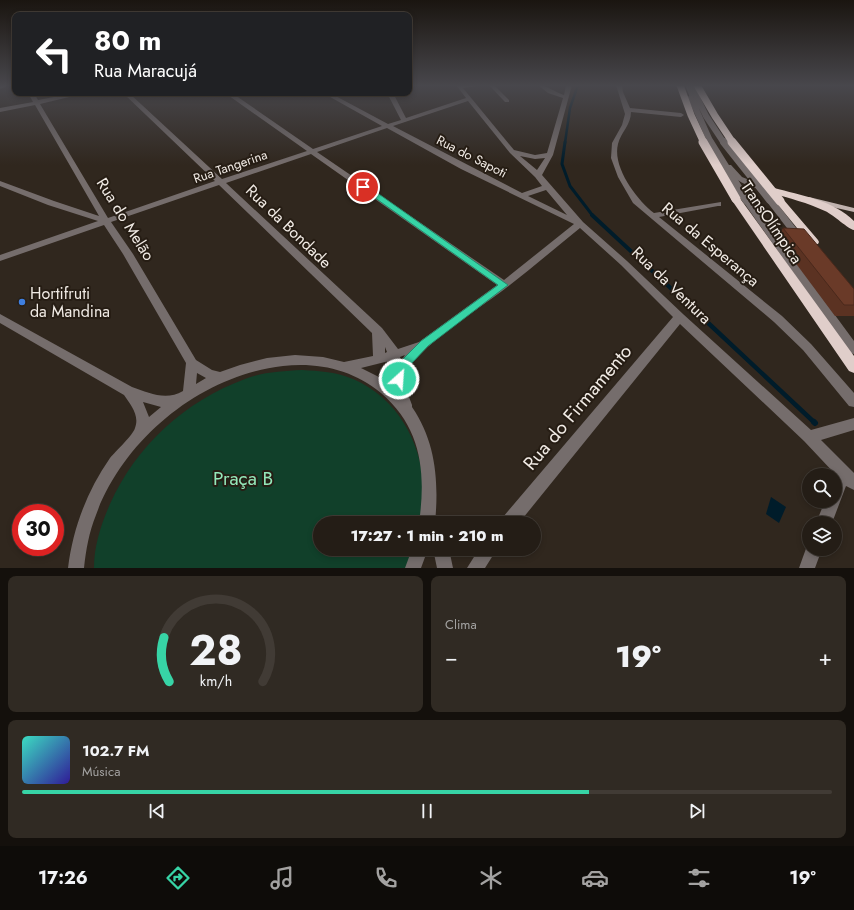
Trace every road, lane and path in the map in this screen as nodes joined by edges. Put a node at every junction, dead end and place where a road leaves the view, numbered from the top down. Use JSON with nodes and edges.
{"nodes":[{"id":1,"x":43,"y":112,"type":"edge"},
{"id":2,"x":146,"y":112,"type":"edge"},
{"id":3,"x":255,"y":112,"type":"edge"},
{"id":4,"x":360,"y":112,"type":"edge"},
{"id":5,"x":400,"y":112,"type":"edge"},
{"id":6,"x":431,"y":112,"type":"edge"},
{"id":7,"x":479,"y":112,"type":"edge"},
{"id":8,"x":562,"y":112,"type":"edge"},
{"id":9,"x":628,"y":112,"type":"edge"},
{"id":10,"x":641,"y":112,"type":"edge"},
{"id":11,"x":689,"y":112,"type":"edge"},
{"id":12,"x":696,"y":112,"type":"edge"},
{"id":13,"x":700,"y":112,"type":"edge"},
{"id":14,"x":704,"y":112,"type":"edge"},
{"id":15,"x":712,"y":112,"type":"edge"},
{"id":16,"x":681,"y":116,"type":"dead end"},
{"id":17,"x":405,"y":120,"type":"junction"},
{"id":18,"x":388,"y":127,"type":"junction"},
{"id":19,"x":312,"y":151,"type":"junction"},
{"id":20,"x":512,"y":152,"type":"junction"},
{"id":21,"x":550,"y":156,"type":"junction"},
{"id":22,"x":538,"y":175,"type":"junction"},
{"id":23,"x":220,"y":182,"type":"junction"},
{"id":24,"x":0,"y":183,"type":"edge"},
{"id":25,"x":547,"y":188,"type":"junction"},
{"id":26,"x":523,"y":195,"type":"junction"},
{"id":27,"x":775,"y":197,"type":"junction"},
{"id":28,"x":741,"y":200,"type":"junction"},
{"id":29,"x":718,"y":204,"type":"dead end"},
{"id":30,"x":854,"y":210,"type":"edge"},
{"id":31,"x":652,"y":216,"type":"junction"},
{"id":32,"x":106,"y":221,"type":"junction"},
{"id":33,"x":580,"y":224,"type":"junction"},
{"id":34,"x":854,"y":227,"type":"edge"},
{"id":35,"x":809,"y":249,"type":"edge"},
{"id":36,"x":823,"y":253,"type":"edge"},
{"id":37,"x":0,"y":258,"type":"edge"},
{"id":38,"x":504,"y":285,"type":"junction"},
{"id":39,"x":679,"y":317,"type":"junction"},
{"id":40,"x":0,"y":318,"type":"edge"},
{"id":41,"x":378,"y":331,"type":"junction"},
{"id":42,"x":424,"y":343,"type":"junction"},
{"id":43,"x":854,"y":350,"type":"edge"},
{"id":44,"x":394,"y":356,"type":"junction"},
{"id":45,"x":378,"y":360,"type":"junction"},
{"id":46,"x":192,"y":363,"type":"junction"},
{"id":47,"x":345,"y":366,"type":"junction"},
{"id":48,"x":854,"y":367,"type":"edge"},
{"id":49,"x":219,"y":377,"type":"junction"},
{"id":50,"x":399,"y":379,"type":"junction"},
{"id":51,"x":128,"y":391,"type":"junction"},
{"id":52,"x":186,"y":395,"type":"junction"},
{"id":53,"x":854,"y":402,"type":"edge"},
{"id":54,"x":413,"y":420,"type":"junction"},
{"id":55,"x":854,"y":424,"type":"edge"},
{"id":56,"x":141,"y":433,"type":"junction"},
{"id":57,"x":809,"y":437,"type":"junction"},
{"id":58,"x":849,"y":478,"type":"edge"},
{"id":59,"x":842,"y":487,"type":"edge"},
{"id":60,"x":430,"y":503,"type":"junction"},
{"id":61,"x":427,"y":516,"type":"edge"},
{"id":62,"x":433,"y":516,"type":"edge"},
{"id":63,"x":514,"y":516,"type":"edge"},
{"id":64,"x":417,"y":556,"type":"edge"},
{"id":65,"x":442,"y":556,"type":"edge"},
{"id":66,"x":483,"y":556,"type":"edge"},
{"id":67,"x":811,"y":556,"type":"edge"},
{"id":68,"x":76,"y":568,"type":"edge"},
{"id":69,"x":413,"y":568,"type":"edge"},
{"id":70,"x":445,"y":568,"type":"edge"},
{"id":71,"x":474,"y":568,"type":"edge"},
{"id":72,"x":807,"y":568,"type":"edge"}],
"edges":[{"from":1,"to":32,"type":"street","name":"Rua do Melão"},
{"from":2,"to":23,"type":"street","name":"Rua da Bondade"},
{"from":3,"to":19,"type":"street"},
{"from":4,"to":18,"type":"street","name":"Rua do Sapoti"},
{"from":5,"to":17,"type":"street"},
{"from":6,"to":17,"type":"street","name":"Rua Tangerina"},
{"from":7,"to":20,"type":"street","name":"Rua da Ventura"},
{"from":8,"to":21,"type":"street"},
{"from":9,"to":31,"type":"street","name":"Rua da Esperança"},
{"from":10,"to":16,"type":"street"},
{"from":11,"to":28,"type":"highway","name":"TransOlímpica","bridge":true},
{"from":12,"to":28,"type":"street","name":"TransOlímpica","bridge":true},
{"from":13,"to":27,"type":"street"},
{"from":14,"to":27,"type":"street","name":"TransOlímpica","bridge":true},
{"from":15,"to":27,"type":"highway","name":"TransOlímpica","bridge":true},
{"from":17,"to":18,"type":"street","name":"Rua Tangerina"},
{"from":18,"to":19,"type":"street","name":"Rua Tangerina"},
{"from":18,"to":26,"type":"street","name":"Rua do Sapoti"},
{"from":19,"to":23,"type":"street","name":"Rua Tangerina"},
{"from":19,"to":38,"type":"street"},
{"from":20,"to":21,"type":"street"},
{"from":20,"to":22,"type":"street","name":"Rua da Ventura"},
{"from":21,"to":22,"type":"street"},
{"from":22,"to":25,"type":"street","name":"Rua da Ventura"},
{"from":23,"to":32,"type":"street","name":"Rua Tangerina"},
{"from":23,"to":41,"type":"street","name":"Rua da Bondade"},
{"from":24,"to":32,"type":"street"},
{"from":25,"to":26,"type":"street"},
{"from":25,"to":33,"type":"street","name":"Rua da Ventura"},
{"from":26,"to":33,"type":"street","name":"Rua do Sapoti"},
{"from":27,"to":30,"type":"main road"},
{"from":27,"to":34,"type":"highway"},
{"from":27,"to":35,"type":"street","name":"TransOlímpica"},
{"from":27,"to":36,"type":"highway","name":"TransOlímpica"},
{"from":28,"to":43,"type":"street","name":"TransOlímpica"},
{"from":28,"to":48,"type":"highway","name":"TransOlímpica"},
{"from":29,"to":31,"type":"street"},
{"from":31,"to":53,"type":"street","name":"Rua da Esperança"},
{"from":32,"to":37,"type":"street","name":"Rua Tangerina"},
{"from":32,"to":46,"type":"street","name":"Rua do Melão"},
{"from":33,"to":38,"type":"street"},
{"from":33,"to":39,"type":"street","name":"Rua da Ventura"},
{"from":38,"to":42,"type":"street"},
{"from":39,"to":57,"type":"street","name":"Rua da Ventura"},
{"from":39,"to":63,"type":"street","name":"Rua do Firmamento"},
{"from":40,"to":51,"type":"street"},
{"from":41,"to":44,"type":"street","name":"Rua da Bondade"},
{"from":41,"to":45,"type":"street"},
{"from":42,"to":44,"type":"street"},
{"from":42,"to":50,"type":"street"},
{"from":44,"to":45,"type":"street"},
{"from":44,"to":50,"type":"street","name":"Rua da Bondade"},
{"from":45,"to":47,"type":"street"},
{"from":46,"to":49,"type":"street","name":"Rua do Melão"},
{"from":46,"to":52,"type":"street"},
{"from":47,"to":49,"type":"street"},
{"from":47,"to":54,"type":"street"},
{"from":49,"to":52,"type":"street"},
{"from":50,"to":54,"type":"street","name":"Rua da Bondade"},
{"from":51,"to":52,"type":"street"},
{"from":51,"to":56,"type":"street"},
{"from":52,"to":56,"type":"street"},
{"from":54,"to":60,"type":"street"},
{"from":55,"to":57,"type":"street"},
{"from":56,"to":68,"type":"street"},
{"from":57,"to":58,"type":"street","name":"Rua da Ventura"},
{"from":58,"to":59,"type":"street"},
{"from":60,"to":61,"type":"street"},
{"from":60,"to":62,"type":"street"},
{"from":64,"to":69,"type":"street"},
{"from":65,"to":70,"type":"street"},
{"from":66,"to":71,"type":"street"},
{"from":67,"to":72,"type":"street"}]}
